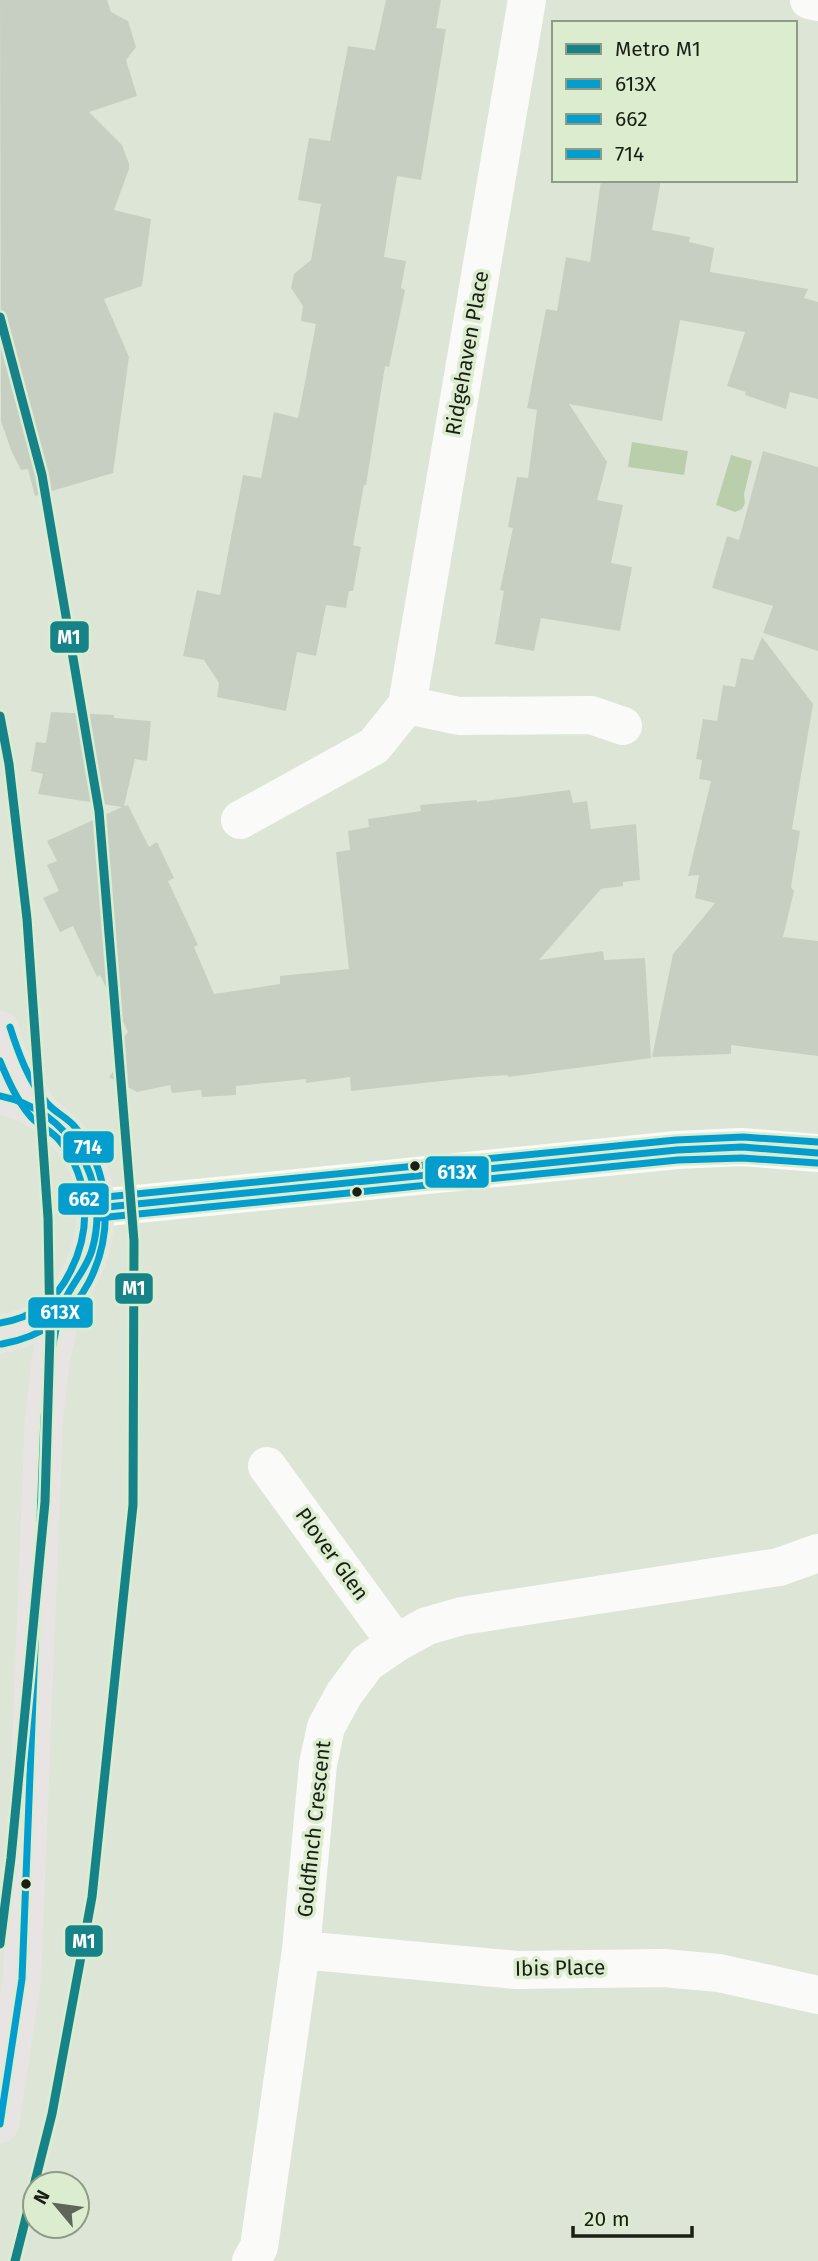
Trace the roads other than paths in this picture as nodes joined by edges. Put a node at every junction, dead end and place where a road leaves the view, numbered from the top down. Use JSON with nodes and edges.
{"nodes":[{"id":1,"x":527,"y":0,"type":"edge"},
{"id":2,"x":809,"y":0,"type":"edge"},
{"id":3,"x":818,"y":2,"type":"edge"},
{"id":4,"x":407,"y":705,"type":"junction"},
{"id":5,"x":623,"y":726,"type":"dead end"},
{"id":6,"x":240,"y":820,"type":"dead end"},
{"id":7,"x":0,"y":1030,"type":"edge"},
{"id":8,"x":0,"y":1096,"type":"edge"},
{"id":9,"x":38,"y":1109,"type":"junction"},
{"id":10,"x":818,"y":1153,"type":"edge"},
{"id":11,"x":97,"y":1208,"type":"junction"},
{"id":12,"x":63,"y":1304,"type":"junction"},
{"id":13,"x":0,"y":1334,"type":"edge"},
{"id":14,"x":267,"y":1466,"type":"dead end"},
{"id":15,"x":818,"y":1553,"type":"edge"},
{"id":16,"x":396,"y":1643,"type":"junction"},
{"id":17,"x":301,"y":1950,"type":"junction"},
{"id":18,"x":818,"y":1994,"type":"edge"},
{"id":19,"x":0,"y":2124,"type":"edge"},
{"id":20,"x":264,"y":2256,"type":"edge"}],
"edges":[{"from":1,"to":4,"type":"street","name":"Ridgehaven Place"},
{"from":2,"to":3,"type":"street"},
{"from":4,"to":5,"type":"street"},
{"from":4,"to":6,"type":"street","name":"Ridgehaven Place"},
{"from":7,"to":9,"type":"main road"},
{"from":8,"to":9,"type":"main road"},
{"from":9,"to":11,"type":"main road"},
{"from":10,"to":11,"type":"street"},
{"from":11,"to":12,"type":"main road"},
{"from":12,"to":13,"type":"main road"},
{"from":12,"to":19,"type":"main road"},
{"from":14,"to":16,"type":"street","name":"Plover Glen"},
{"from":15,"to":16,"type":"street","name":"Goldfinch Crescent"},
{"from":16,"to":17,"type":"street","name":"Goldfinch Crescent"},
{"from":17,"to":18,"type":"street","name":"Ibis Place"},
{"from":17,"to":20,"type":"street","name":"Goldfinch Crescent"}]}
